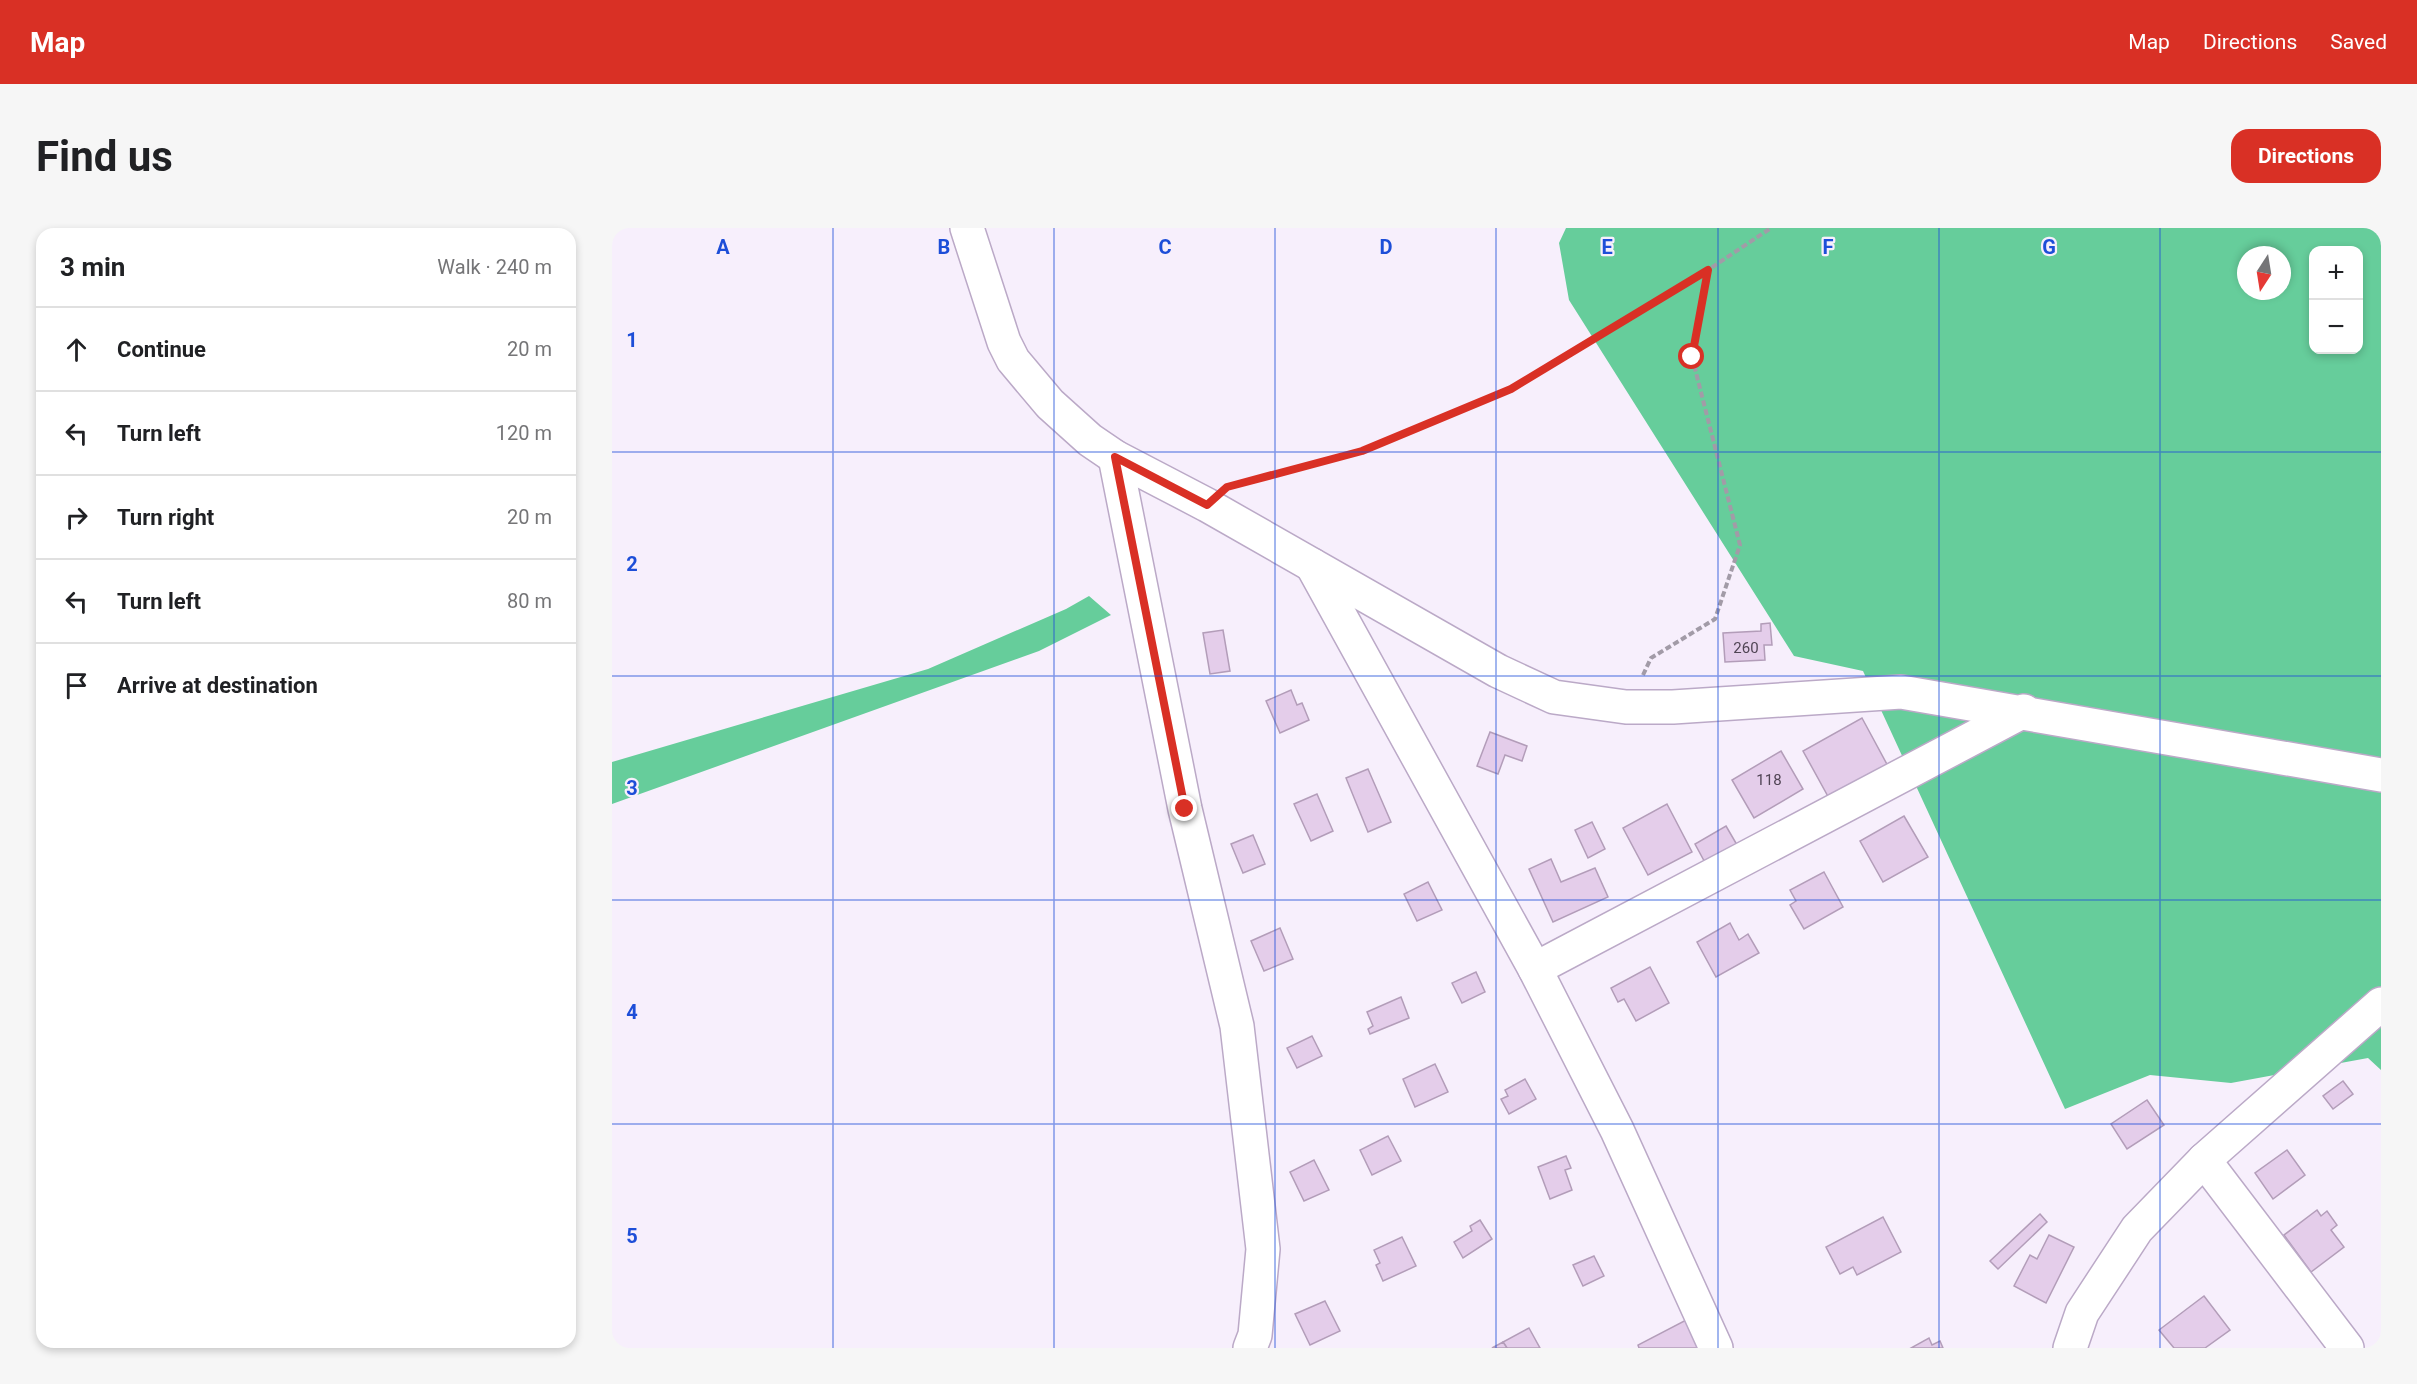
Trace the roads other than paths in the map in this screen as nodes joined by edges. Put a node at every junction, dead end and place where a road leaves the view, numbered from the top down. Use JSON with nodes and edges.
{"nodes":[{"id":1,"x":968,"y":228,"type":"edge"},
{"id":2,"x":1115,"y":457,"type":"junction"},
{"id":3,"x":1312,"y":565,"type":"junction"},
{"id":4,"x":2024,"y":711,"type":"junction"},
{"id":5,"x":2381,"y":775,"type":"edge"},
{"id":6,"x":1535,"y":969,"type":"junction"},
{"id":7,"x":2381,"y":1004,"type":"edge"},
{"id":8,"x":2204,"y":1160,"type":"junction"},
{"id":9,"x":1256,"y":1344,"type":"edge"},
{"id":10,"x":1716,"y":1348,"type":"edge"},
{"id":11,"x":2070,"y":1348,"type":"edge"},
{"id":12,"x":2347,"y":1348,"type":"edge"}],
"edges":[{"from":1,"to":2,"type":"street"},
{"from":2,"to":3,"type":"street"},
{"from":2,"to":9,"type":"street"},
{"from":3,"to":4,"type":"street"},
{"from":3,"to":6,"type":"street"},
{"from":4,"to":5,"type":"street"},
{"from":4,"to":6,"type":"street"},
{"from":6,"to":10,"type":"street"},
{"from":7,"to":8,"type":"street"},
{"from":8,"to":11,"type":"street"},
{"from":8,"to":12,"type":"street"}]}
